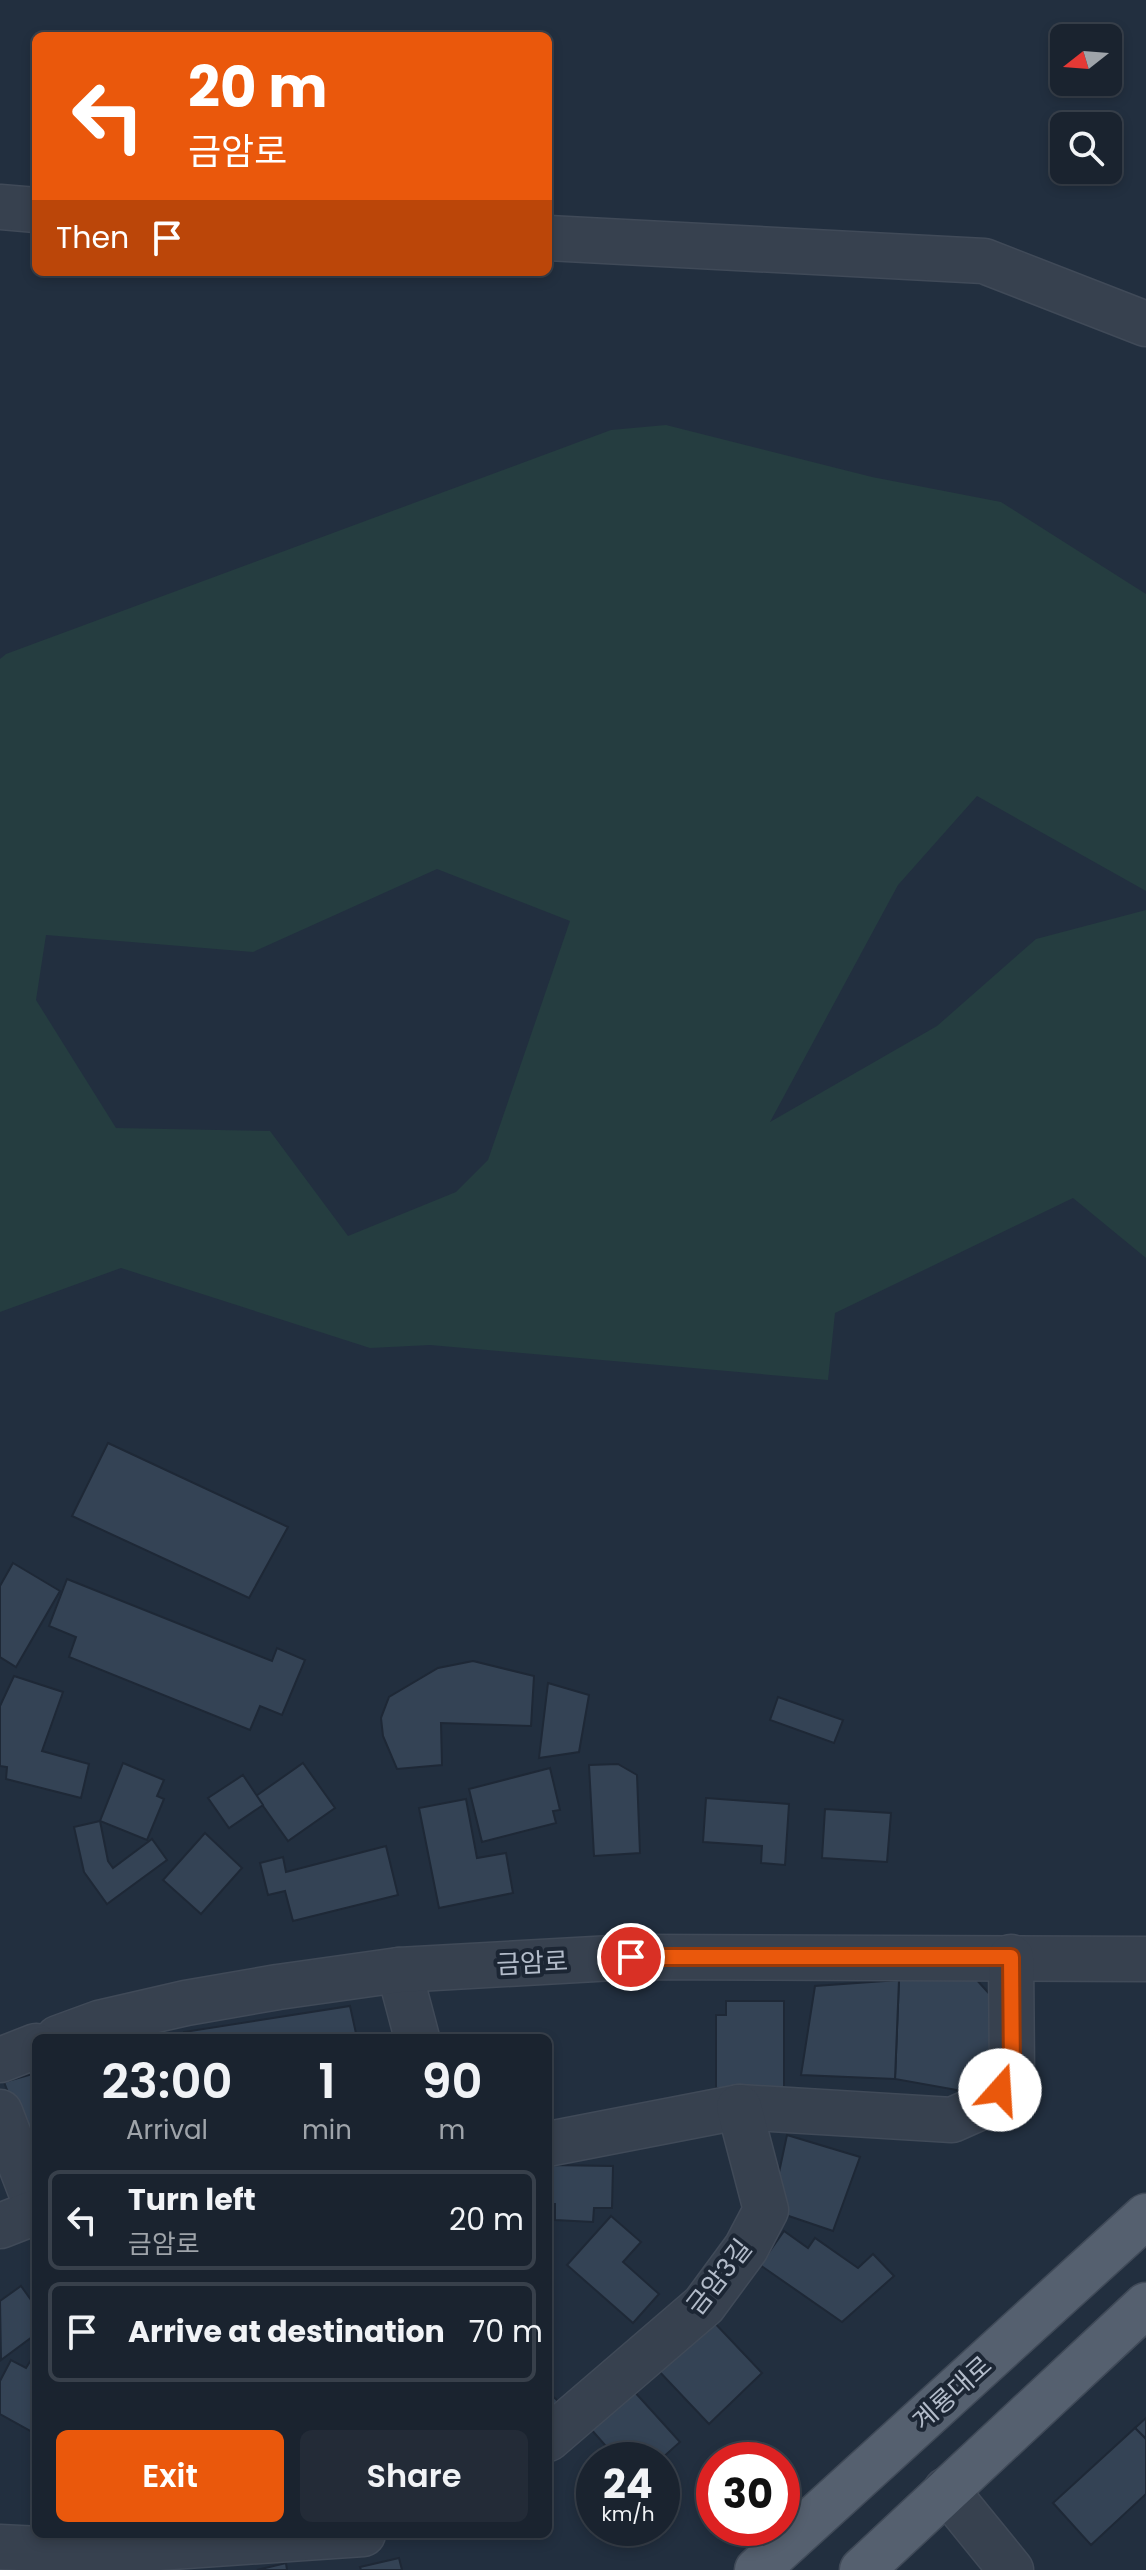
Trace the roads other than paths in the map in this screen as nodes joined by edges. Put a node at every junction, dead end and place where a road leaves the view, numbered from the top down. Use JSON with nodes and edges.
{"nodes":[{"id":1,"x":0,"y":207,"type":"edge"},
{"id":2,"x":32,"y":210,"type":"edge"},
{"id":3,"x":552,"y":238,"type":"edge"},
{"id":4,"x":1146,"y":324,"type":"edge"},
{"id":5,"x":1011,"y":1957,"type":"junction"},
{"id":6,"x":1146,"y":1959,"type":"edge"},
{"id":7,"x":399,"y":1970,"type":"junction"},
{"id":8,"x":69,"y":2034,"type":"edge"},
{"id":9,"x":416,"y":2034,"type":"edge"},
{"id":10,"x":32,"y":2048,"type":"edge"},
{"id":11,"x":0,"y":2060,"type":"edge"},
{"id":12,"x":739,"y":2107,"type":"junction"},
{"id":13,"x":0,"y":2112,"type":"edge"},
{"id":14,"x":552,"y":2143,"type":"edge"},
{"id":15,"x":32,"y":2195,"type":"edge"},
{"id":16,"x":32,"y":2214,"type":"edge"},
{"id":17,"x":1146,"y":2216,"type":"edge"},
{"id":18,"x":0,"y":2226,"type":"edge"},
{"id":19,"x":1146,"y":2305,"type":"edge"},
{"id":20,"x":552,"y":2436,"type":"edge"},
{"id":21,"x":946,"y":2490,"type":"junction"},
{"id":22,"x":304,"y":2538,"type":"edge"},
{"id":23,"x":0,"y":2547,"type":"edge"},
{"id":24,"x":757,"y":2570,"type":"edge"},
{"id":25,"x":862,"y":2570,"type":"edge"},
{"id":26,"x":1011,"y":2570,"type":"edge"}],
"edges":[{"from":1,"to":2,"type":"street"},
{"from":3,"to":4,"type":"street"},
{"from":5,"to":6,"type":"street","name":"금암로"},
{"from":5,"to":7,"type":"street","name":"금암로"},
{"from":5,"to":12,"type":"street"},
{"from":7,"to":8,"type":"street","name":"금암로"},
{"from":7,"to":9,"type":"street"},
{"from":10,"to":11,"type":"street"},
{"from":12,"to":14,"type":"street"},
{"from":12,"to":20,"type":"street","name":"금암3길"},
{"from":13,"to":15,"type":"street"},
{"from":16,"to":18,"type":"street"},
{"from":17,"to":24,"type":"main road","name":"계룡대로"},
{"from":19,"to":21,"type":"main road"},
{"from":21,"to":25,"type":"main road"},
{"from":21,"to":26,"type":"street"},
{"from":22,"to":23,"type":"street"}]}
